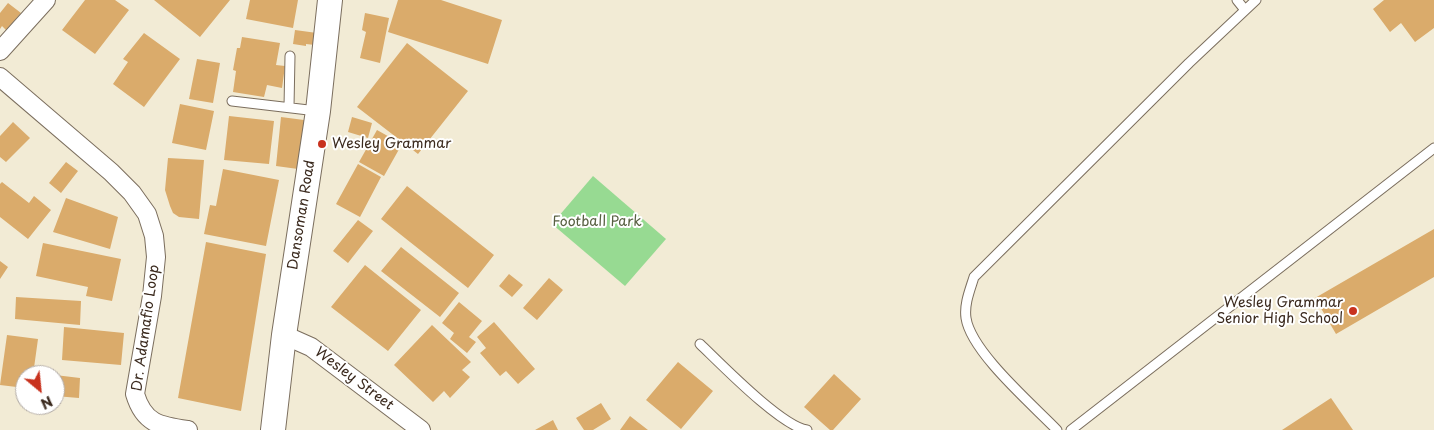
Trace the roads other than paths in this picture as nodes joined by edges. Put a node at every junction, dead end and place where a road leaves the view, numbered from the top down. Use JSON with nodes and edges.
{"nodes":[{"id":1,"x":46,"y":0,"type":"edge"},
{"id":2,"x":330,"y":0,"type":"edge"},
{"id":3,"x":1236,"y":0,"type":"edge"},
{"id":4,"x":1256,"y":0,"type":"edge"},
{"id":5,"x":1246,"y":10,"type":"junction"},
{"id":6,"x":0,"y":51,"type":"edge"},
{"id":7,"x":290,"y":56,"type":"dead end"},
{"id":8,"x":0,"y":77,"type":"edge"},
{"id":9,"x":232,"y":101,"type":"dead end"},
{"id":10,"x":289,"y":107,"type":"junction"},
{"id":11,"x":318,"y":111,"type":"junction"},
{"id":12,"x":1434,"y":148,"type":"edge"},
{"id":13,"x":284,"y":335,"type":"junction"},
{"id":14,"x":700,"y":344,"type":"dead end"},
{"id":15,"x":418,"y":429,"type":"edge"},
{"id":16,"x":188,"y":430,"type":"edge"},
{"id":17,"x":273,"y":430,"type":"edge"},
{"id":18,"x":807,"y":430,"type":"edge"},
{"id":19,"x":1057,"y":430,"type":"edge"},
{"id":20,"x":1070,"y":430,"type":"edge"}],
"edges":[{"from":1,"to":6,"type":"street"},
{"from":2,"to":11,"type":"main road","name":"Dansoman Road"},
{"from":3,"to":5,"type":"lane"},
{"from":4,"to":5,"type":"lane"},
{"from":5,"to":19,"type":"lane"},
{"from":7,"to":10,"type":"lane"},
{"from":8,"to":16,"type":"street","name":"Dr. Adamafio Loop"},
{"from":9,"to":10,"type":"lane"},
{"from":10,"to":11,"type":"lane"},
{"from":11,"to":13,"type":"main road","name":"Dansoman Road"},
{"from":12,"to":20,"type":"lane"},
{"from":13,"to":15,"type":"street","name":"Wesley Street"},
{"from":13,"to":17,"type":"main road","name":"Dansoman Road"},
{"from":14,"to":18,"type":"lane"}]}
